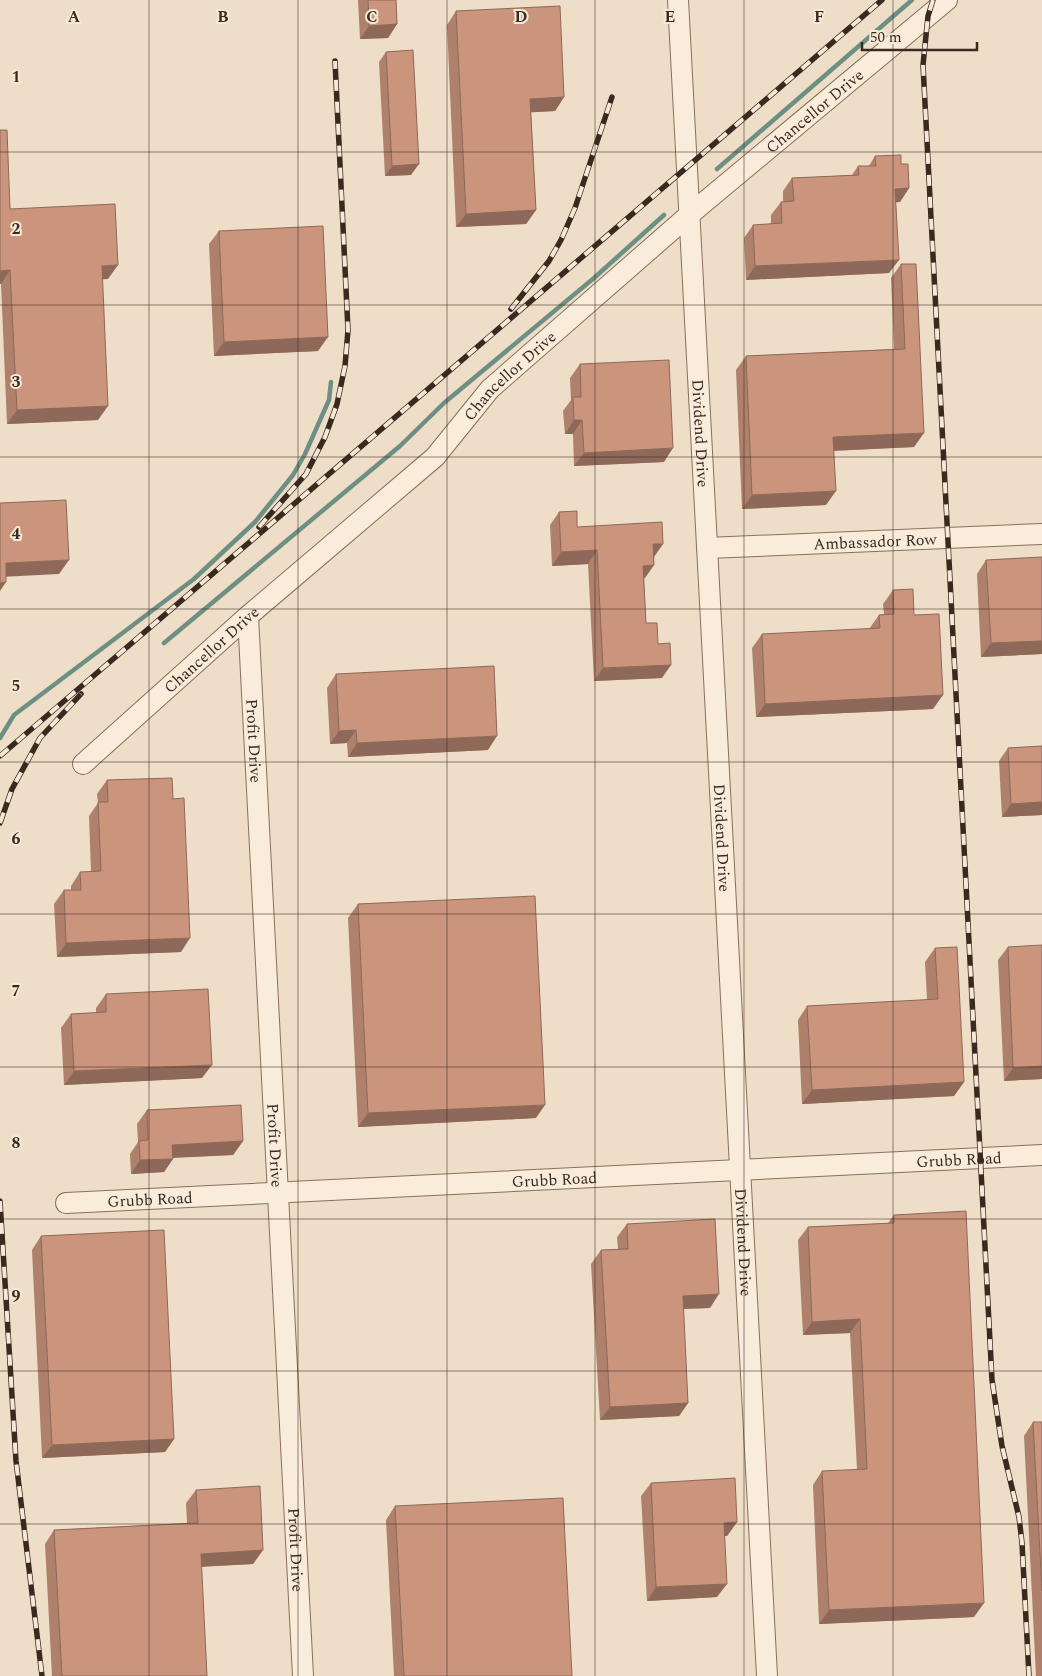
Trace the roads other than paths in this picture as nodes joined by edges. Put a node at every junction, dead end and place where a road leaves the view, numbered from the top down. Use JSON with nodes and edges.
{"nodes":[{"id":1,"x":678,"y":0,"type":"edge"},
{"id":2,"x":947,"y":0,"type":"edge"},
{"id":3,"x":689,"y":215,"type":"junction"},
{"id":4,"x":1042,"y":534,"type":"edge"},
{"id":5,"x":707,"y":548,"type":"junction"},
{"id":6,"x":248,"y":616,"type":"junction"},
{"id":7,"x":83,"y":764,"type":"dead end"},
{"id":8,"x":1042,"y":1155,"type":"edge"},
{"id":9,"x":740,"y":1170,"type":"junction"},
{"id":10,"x":278,"y":1193,"type":"junction"},
{"id":11,"x":66,"y":1203,"type":"dead end"},
{"id":12,"x":302,"y":1676,"type":"edge"},
{"id":13,"x":767,"y":1676,"type":"edge"}],
"edges":[{"from":1,"to":3,"type":"street","name":"Dividend Drive"},
{"from":2,"to":3,"type":"street","name":"Chancellor Drive"},
{"from":3,"to":5,"type":"street","name":"Dividend Drive"},
{"from":3,"to":6,"type":"street","name":"Chancellor Drive"},
{"from":4,"to":5,"type":"street","name":"Ambassador Row"},
{"from":5,"to":9,"type":"street","name":"Dividend Drive"},
{"from":6,"to":7,"type":"street","name":"Chancellor Drive"},
{"from":6,"to":10,"type":"street","name":"Profit Drive"},
{"from":8,"to":9,"type":"street","name":"Grubb Road"},
{"from":9,"to":10,"type":"street","name":"Grubb Road"},
{"from":9,"to":13,"type":"street","name":"Dividend Drive"},
{"from":10,"to":11,"type":"street","name":"Grubb Road"},
{"from":10,"to":12,"type":"street","name":"Profit Drive"}]}
